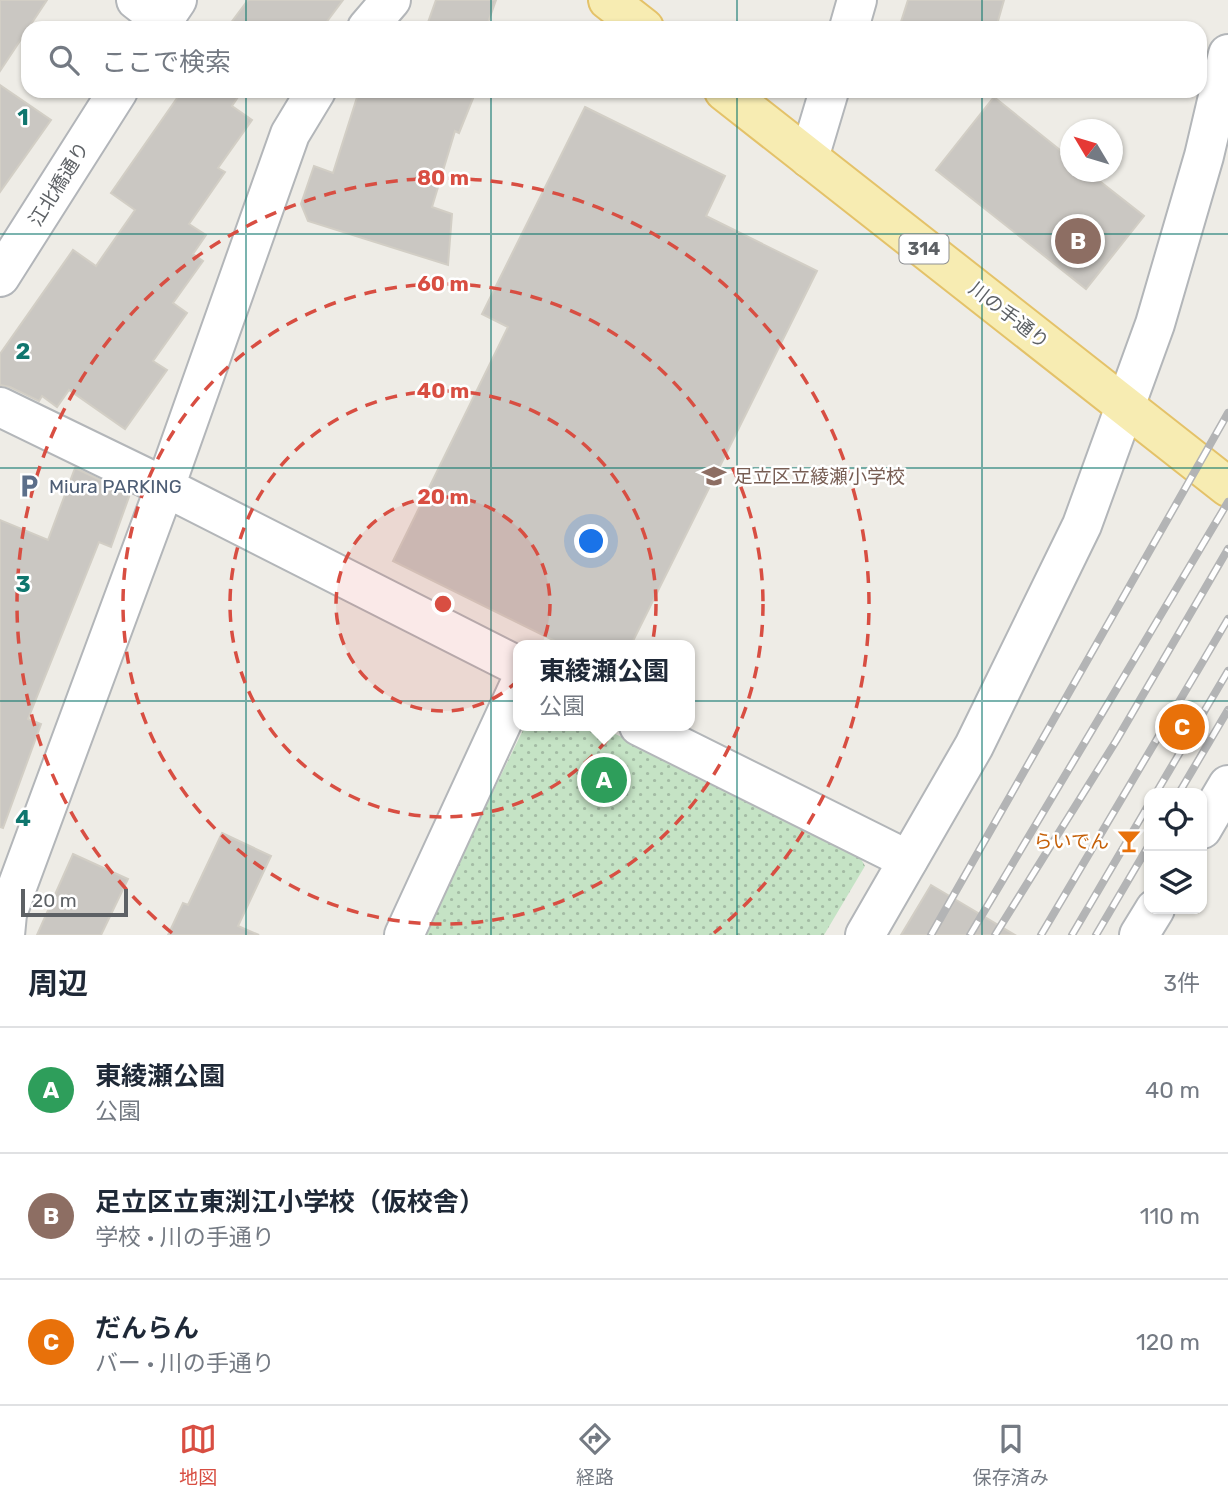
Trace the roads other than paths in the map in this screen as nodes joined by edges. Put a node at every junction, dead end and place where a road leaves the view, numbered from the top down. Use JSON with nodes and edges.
{"nodes":[{"id":1,"x":391,"y":0,"type":"edge"},
{"id":2,"x":608,"y":0,"type":"edge"},
{"id":3,"x":858,"y":0,"type":"edge"},
{"id":4,"x":373,"y":21,"type":"edge"},
{"id":5,"x":635,"y":21,"type":"edge"},
{"id":6,"x":851,"y":21,"type":"edge"},
{"id":7,"x":1228,"y":54,"type":"edge"},
{"id":8,"x":114,"y":98,"type":"edge"},
{"id":9,"x":312,"y":98,"type":"edge"},
{"id":10,"x":733,"y":98,"type":"edge"},
{"id":11,"x":827,"y":98,"type":"edge"},
{"id":12,"x":809,"y":158,"type":"junction"},
{"id":13,"x":0,"y":277,"type":"edge"},
{"id":14,"x":0,"y":407,"type":"edge"},
{"id":15,"x":1125,"y":407,"type":"junction"},
{"id":16,"x":165,"y":487,"type":"junction"},
{"id":17,"x":1228,"y":487,"type":"edge"},
{"id":18,"x":513,"y":663,"type":"edge"},
{"id":19,"x":513,"y":699,"type":"edge"},
{"id":20,"x":649,"y":731,"type":"edge"},
{"id":21,"x":1228,"y":785,"type":"edge"},
{"id":22,"x":1207,"y":821,"type":"edge"},
{"id":23,"x":908,"y":860,"type":"junction"},
{"id":24,"x":1152,"y":914,"type":"edge"},
{"id":25,"x":5,"y":935,"type":"edge"},
{"id":26,"x":404,"y":935,"type":"edge"},
{"id":27,"x":864,"y":935,"type":"edge"},
{"id":28,"x":1139,"y":935,"type":"edge"}],
"edges":[{"from":1,"to":4,"type":"street"},
{"from":2,"to":5,"type":"main road"},
{"from":3,"to":6,"type":"street"},
{"from":7,"to":15,"type":"street"},
{"from":8,"to":13,"type":"street","name":"江北橋通り"},
{"from":9,"to":16,"type":"street"},
{"from":10,"to":12,"type":"main road","name":"川の手通り","number":"314"},
{"from":11,"to":12,"type":"street"},
{"from":12,"to":15,"type":"main road","name":"川の手通り","number":"314"},
{"from":14,"to":16,"type":"street"},
{"from":15,"to":17,"type":"main road","name":"川の手通り","number":"314"},
{"from":15,"to":23,"type":"street"},
{"from":16,"to":18,"type":"street"},
{"from":16,"to":25,"type":"street"},
{"from":19,"to":26,"type":"street"},
{"from":20,"to":23,"type":"street"},
{"from":21,"to":22,"type":"street"},
{"from":23,"to":27,"type":"street"},
{"from":24,"to":28,"type":"street"}]}
